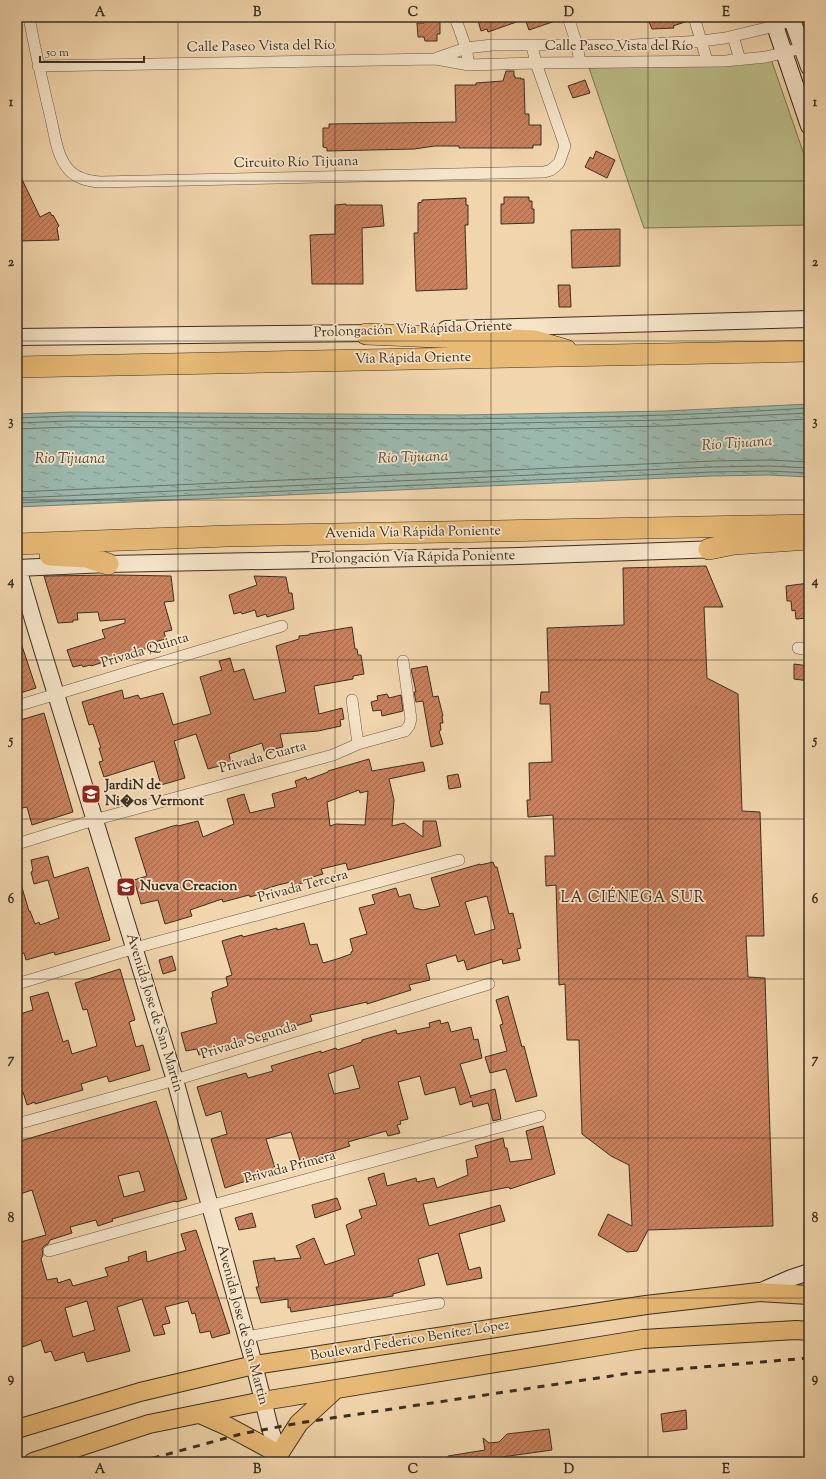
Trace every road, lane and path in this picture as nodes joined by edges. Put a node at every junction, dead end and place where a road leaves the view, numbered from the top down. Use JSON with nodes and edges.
{"nodes":[{"id":1,"x":28,"y":17,"type":"edge"},
{"id":2,"x":456,"y":17,"type":"edge"},
{"id":3,"x":568,"y":17,"type":"edge"},
{"id":4,"x":694,"y":17,"type":"edge"},
{"id":5,"x":792,"y":19,"type":"edge"},
{"id":6,"x":773,"y":22,"type":"edge"},
{"id":7,"x":734,"y":36,"type":"junction"},
{"id":8,"x":702,"y":41,"type":"junction"},
{"id":9,"x":577,"y":45,"type":"junction"},
{"id":10,"x":532,"y":46,"type":"junction"},
{"id":11,"x":466,"y":48,"type":"junction"},
{"id":12,"x":802,"y":48,"type":"junction"},
{"id":13,"x":784,"y":53,"type":"junction"},
{"id":14,"x":436,"y":58,"type":"junction"},
{"id":15,"x":740,"y":60,"type":"junction"},
{"id":16,"x":707,"y":61,"type":"junction"},
{"id":17,"x":580,"y":62,"type":"junction"},
{"id":18,"x":536,"y":63,"type":"junction"},
{"id":19,"x":469,"y":65,"type":"junction"},
{"id":20,"x":38,"y":66,"type":"junction"},
{"id":21,"x":809,"y":67,"type":"edge"},
{"id":22,"x":809,"y":126,"type":"edge"},
{"id":23,"x":805,"y":317,"type":"edge"},
{"id":24,"x":366,"y":334,"type":"junction"},
{"id":25,"x":17,"y":337,"type":"edge"},
{"id":26,"x":809,"y":351,"type":"edge"},
{"id":27,"x":585,"y":356,"type":"junction"},
{"id":28,"x":17,"y":367,"type":"edge"},
{"id":29,"x":809,"y":525,"type":"edge"},
{"id":30,"x":809,"y":539,"type":"edge"},
{"id":31,"x":17,"y":544,"type":"edge"},
{"id":32,"x":709,"y":549,"type":"junction"},
{"id":33,"x":809,"y":549,"type":"edge"},
{"id":34,"x":17,"y":563,"type":"edge"},
{"id":35,"x":108,"y":564,"type":"joint"},
{"id":36,"x":282,"y":626,"type":"dead end"},
{"id":37,"x":403,"y":661,"type":"dead end"},
{"id":38,"x":55,"y":693,"type":"junction"},
{"id":39,"x":352,"y":700,"type":"dead end"},
{"id":40,"x":17,"y":706,"type":"edge"},
{"id":41,"x":358,"y":744,"type":"junction"},
{"id":42,"x":94,"y":820,"type":"junction"},
{"id":43,"x":17,"y":844,"type":"edge"},
{"id":44,"x":459,"y":860,"type":"dead end"},
{"id":45,"x":135,"y":948,"type":"junction"},
{"id":46,"x":17,"y":984,"type":"edge"},
{"id":47,"x":489,"y":984,"type":"dead end"},
{"id":48,"x":174,"y":1080,"type":"junction"},
{"id":49,"x":540,"y":1116,"type":"dead end"},
{"id":50,"x":17,"y":1124,"type":"edge"},
{"id":51,"x":209,"y":1206,"type":"junction"},
{"id":52,"x":49,"y":1251,"type":"dead end"},
{"id":53,"x":809,"y":1272,"type":"edge"},
{"id":54,"x":759,"y":1292,"type":"junction"},
{"id":55,"x":809,"y":1295,"type":"edge"},
{"id":56,"x":439,"y":1303,"type":"dead end"},
{"id":57,"x":809,"y":1331,"type":"edge"},
{"id":58,"x":246,"y":1336,"type":"junction"},
{"id":59,"x":254,"y":1365,"type":"junction"},
{"id":60,"x":336,"y":1389,"type":"junction"},
{"id":61,"x":263,"y":1401,"type":"junction"},
{"id":62,"x":200,"y":1414,"type":"junction"},
{"id":63,"x":17,"y":1429,"type":"edge"},
{"id":64,"x":280,"y":1458,"type":"edge"},
{"id":65,"x":33,"y":1462,"type":"edge"}],
"edges":[{"from":1,"to":20,"type":"street","name":"Circuito Río Tijuana"},
{"from":2,"to":11,"type":"street"},
{"from":3,"to":9,"type":"street"},
{"from":4,"to":8,"type":"street"},
{"from":5,"to":6,"type":"street","name":"Calle Paseo Vista del Río"},
{"from":5,"to":12,"type":"main road"},
{"from":6,"to":7,"type":"street","name":"Calle Paseo Vista del Río"},
{"from":6,"to":13,"type":"main road"},
{"from":7,"to":8,"type":"street","name":"Calle Paseo Vista del Río"},
{"from":7,"to":15,"type":"street"},
{"from":8,"to":9,"type":"street","name":"Calle Paseo Vista del Río"},
{"from":8,"to":16,"type":"street"},
{"from":9,"to":10,"type":"street","name":"Calle Paseo Vista del Río"},
{"from":9,"to":17,"type":"street"},
{"from":10,"to":11,"type":"street","name":"Calle Paseo Vista del Río"},
{"from":10,"to":18,"type":"street","name":"Circuito Río Tijuana"},
{"from":11,"to":14,"type":"street","name":"Calle Paseo Vista del Río"},
{"from":11,"to":19,"type":"street"},
{"from":12,"to":13,"type":"street","name":"Calle Paseo Vista del Río"},
{"from":12,"to":21,"type":"main road"},
{"from":13,"to":15,"type":"street","name":"Calle Paseo Vista del Río"},
{"from":13,"to":22,"type":"main road"},
{"from":14,"to":19,"type":"street","name":"Calle Paseo Vista del Río"},
{"from":14,"to":20,"type":"street","name":"Calle Paseo Vista del Río"},
{"from":15,"to":16,"type":"street","name":"Calle Paseo Vista del Río"},
{"from":16,"to":17,"type":"street","name":"Calle Paseo Vista del Río"},
{"from":17,"to":18,"type":"street","name":"Calle Paseo Vista del Río"},
{"from":18,"to":19,"type":"street","name":"Calle Paseo Vista del Río"},
{"from":18,"to":20,"type":"street","name":"Circuito Río Tijuana"},
{"from":23,"to":24,"type":"main road","name":"Prolongación Vía Rápida Oriente"},
{"from":24,"to":25,"type":"main road","name":"Prolongación Vía Rápida Oriente"},
{"from":24,"to":27,"type":"highway"},
{"from":26,"to":27,"type":"highway","name":"Vía Rápida Oriente"},
{"from":27,"to":28,"type":"highway","name":"Vía Rápida Oriente"},
{"from":29,"to":31,"type":"highway","name":"Avenida Vía Rápida Poniente"},
{"from":30,"to":32,"type":"highway"},
{"from":32,"to":33,"type":"main road","name":"Prolongación Vía Rápida Poniente"},
{"from":32,"to":35,"type":"main road","name":"Prolongación Vía Rápida Poniente"},
{"from":34,"to":35,"type":"highway"},
{"from":34,"to":38,"type":"main road","name":"Avenida Jose de San Martin"},
{"from":36,"to":38,"type":"street","name":"Privada Quinta"},
{"from":37,"to":41,"type":"street","name":"Privada Cuarta"},
{"from":38,"to":40,"type":"street","name":"Privada Quinta"},
{"from":38,"to":42,"type":"main road","name":"Avenida Jose de San Martin"},
{"from":39,"to":41,"type":"street"},
{"from":41,"to":42,"type":"street","name":"Privada Cuarta"},
{"from":42,"to":43,"type":"street","name":"Privada Cuarta"},
{"from":42,"to":45,"type":"main road","name":"Avenida Jose de San Martin"},
{"from":44,"to":45,"type":"street","name":"Privada Tercera"},
{"from":45,"to":46,"type":"street","name":"Privada Tercera"},
{"from":45,"to":48,"type":"main road","name":"Avenida Jose de San Martin"},
{"from":47,"to":48,"type":"street","name":"Privada Segunda"},
{"from":48,"to":50,"type":"street","name":"Privada Segunda"},
{"from":48,"to":51,"type":"main road","name":"Avenida Jose de San Martin"},
{"from":49,"to":51,"type":"street","name":"Privada Primera"},
{"from":51,"to":52,"type":"street","name":"Privada Primera"},
{"from":51,"to":58,"type":"main road","name":"Avenida Jose de San Martin"},
{"from":53,"to":54,"type":"main road"},
{"from":54,"to":55,"type":"main road","name":"Boulevard Federico Benítez López"},
{"from":54,"to":59,"type":"main road","name":"Boulevard Federico Benítez López"},
{"from":56,"to":58,"type":"street"},
{"from":57,"to":60,"type":"main road"},
{"from":58,"to":59,"type":"main road","name":"Avenida Jose de San Martin"},
{"from":59,"to":61,"type":"main road","name":"Avenida Jose de San Martin"},
{"from":59,"to":63,"type":"main road","name":"Boulevard Federico Benítez López"},
{"from":60,"to":61,"type":"main road"},
{"from":60,"to":64,"type":"main road"},
{"from":61,"to":62,"type":"main road"},
{"from":61,"to":64,"type":"main road","name":"Avenida Jose de San Martin"},
{"from":62,"to":64,"type":"main road"},
{"from":62,"to":65,"type":"main road"}]}
